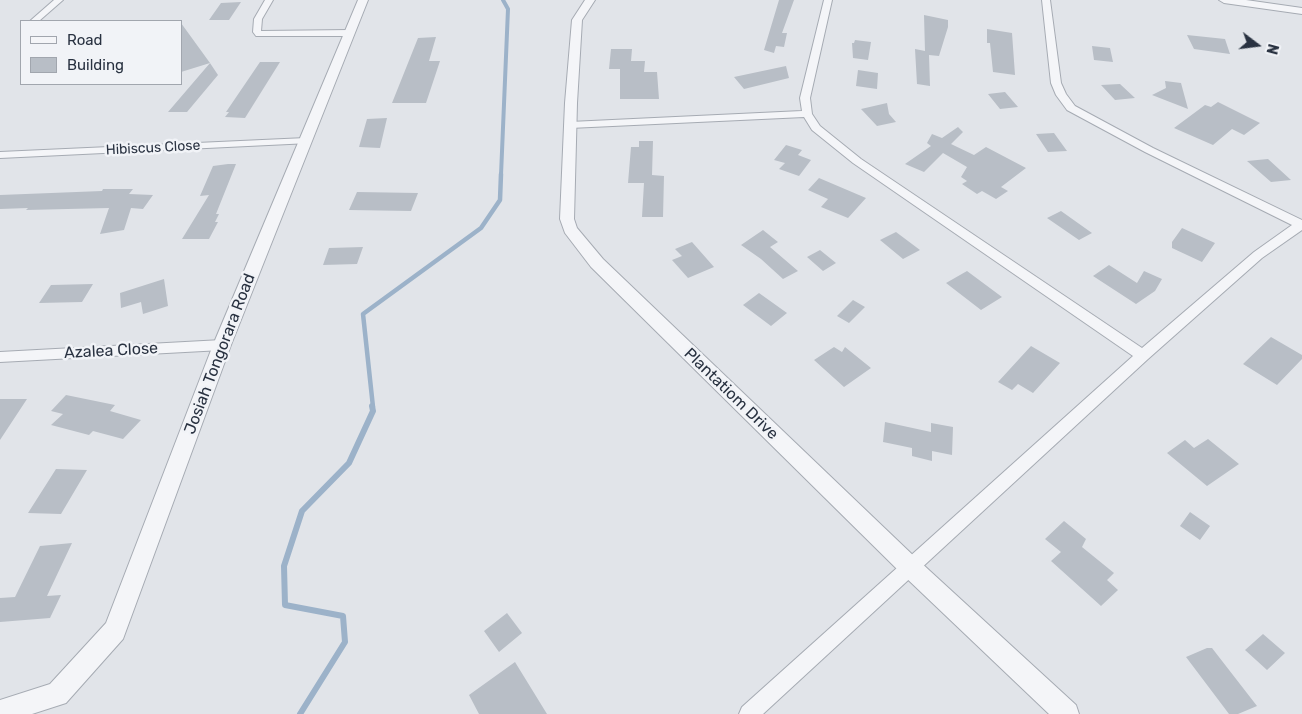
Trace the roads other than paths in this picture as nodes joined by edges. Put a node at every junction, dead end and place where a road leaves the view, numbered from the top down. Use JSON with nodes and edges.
{"nodes":[{"id":1,"x":59,"y":0,"type":"edge"},
{"id":2,"x":269,"y":0,"type":"edge"},
{"id":3,"x":363,"y":0,"type":"edge"},
{"id":4,"x":590,"y":0,"type":"edge"},
{"id":5,"x":828,"y":0,"type":"edge"},
{"id":6,"x":1046,"y":0,"type":"edge"},
{"id":7,"x":1224,"y":0,"type":"edge"},
{"id":8,"x":1302,"y":11,"type":"edge"},
{"id":9,"x":35,"y":20,"type":"edge"},
{"id":10,"x":350,"y":33,"type":"junction"},
{"id":11,"x":807,"y":114,"type":"junction"},
{"id":12,"x":570,"y":125,"type":"junction"},
{"id":13,"x":306,"y":140,"type":"junction"},
{"id":14,"x":0,"y":155,"type":"edge"},
{"id":15,"x":1302,"y":225,"type":"edge"},
{"id":16,"x":222,"y":345,"type":"junction"},
{"id":17,"x":1142,"y":355,"type":"junction"},
{"id":18,"x":0,"y":357,"type":"edge"},
{"id":19,"x":910,"y":567,"type":"junction"},
{"id":20,"x":0,"y":712,"type":"edge"},
{"id":21,"x":749,"y":714,"type":"edge"},
{"id":22,"x":1068,"y":714,"type":"edge"}],
"edges":[{"from":1,"to":9,"type":"street"},
{"from":2,"to":10,"type":"street"},
{"from":3,"to":10,"type":"street","name":"Josiah Tongorara Road"},
{"from":4,"to":12,"type":"street","name":"Plantatiom Drive"},
{"from":5,"to":11,"type":"street"},
{"from":6,"to":15,"type":"street"},
{"from":7,"to":8,"type":"street"},
{"from":10,"to":13,"type":"street","name":"Josiah Tongorara Road"},
{"from":11,"to":12,"type":"street"},
{"from":11,"to":17,"type":"street"},
{"from":12,"to":19,"type":"street","name":"Plantatiom Drive"},
{"from":13,"to":14,"type":"street","name":"Hibiscus Close"},
{"from":13,"to":16,"type":"street","name":"Josiah Tongorara Road"},
{"from":15,"to":17,"type":"street"},
{"from":16,"to":18,"type":"street","name":"Azalea Close"},
{"from":16,"to":20,"type":"street","name":"Josiah Tongorara Road"},
{"from":17,"to":19,"type":"street"},
{"from":19,"to":21,"type":"street"},
{"from":19,"to":22,"type":"street","name":"Plantatiom Drive"}]}
